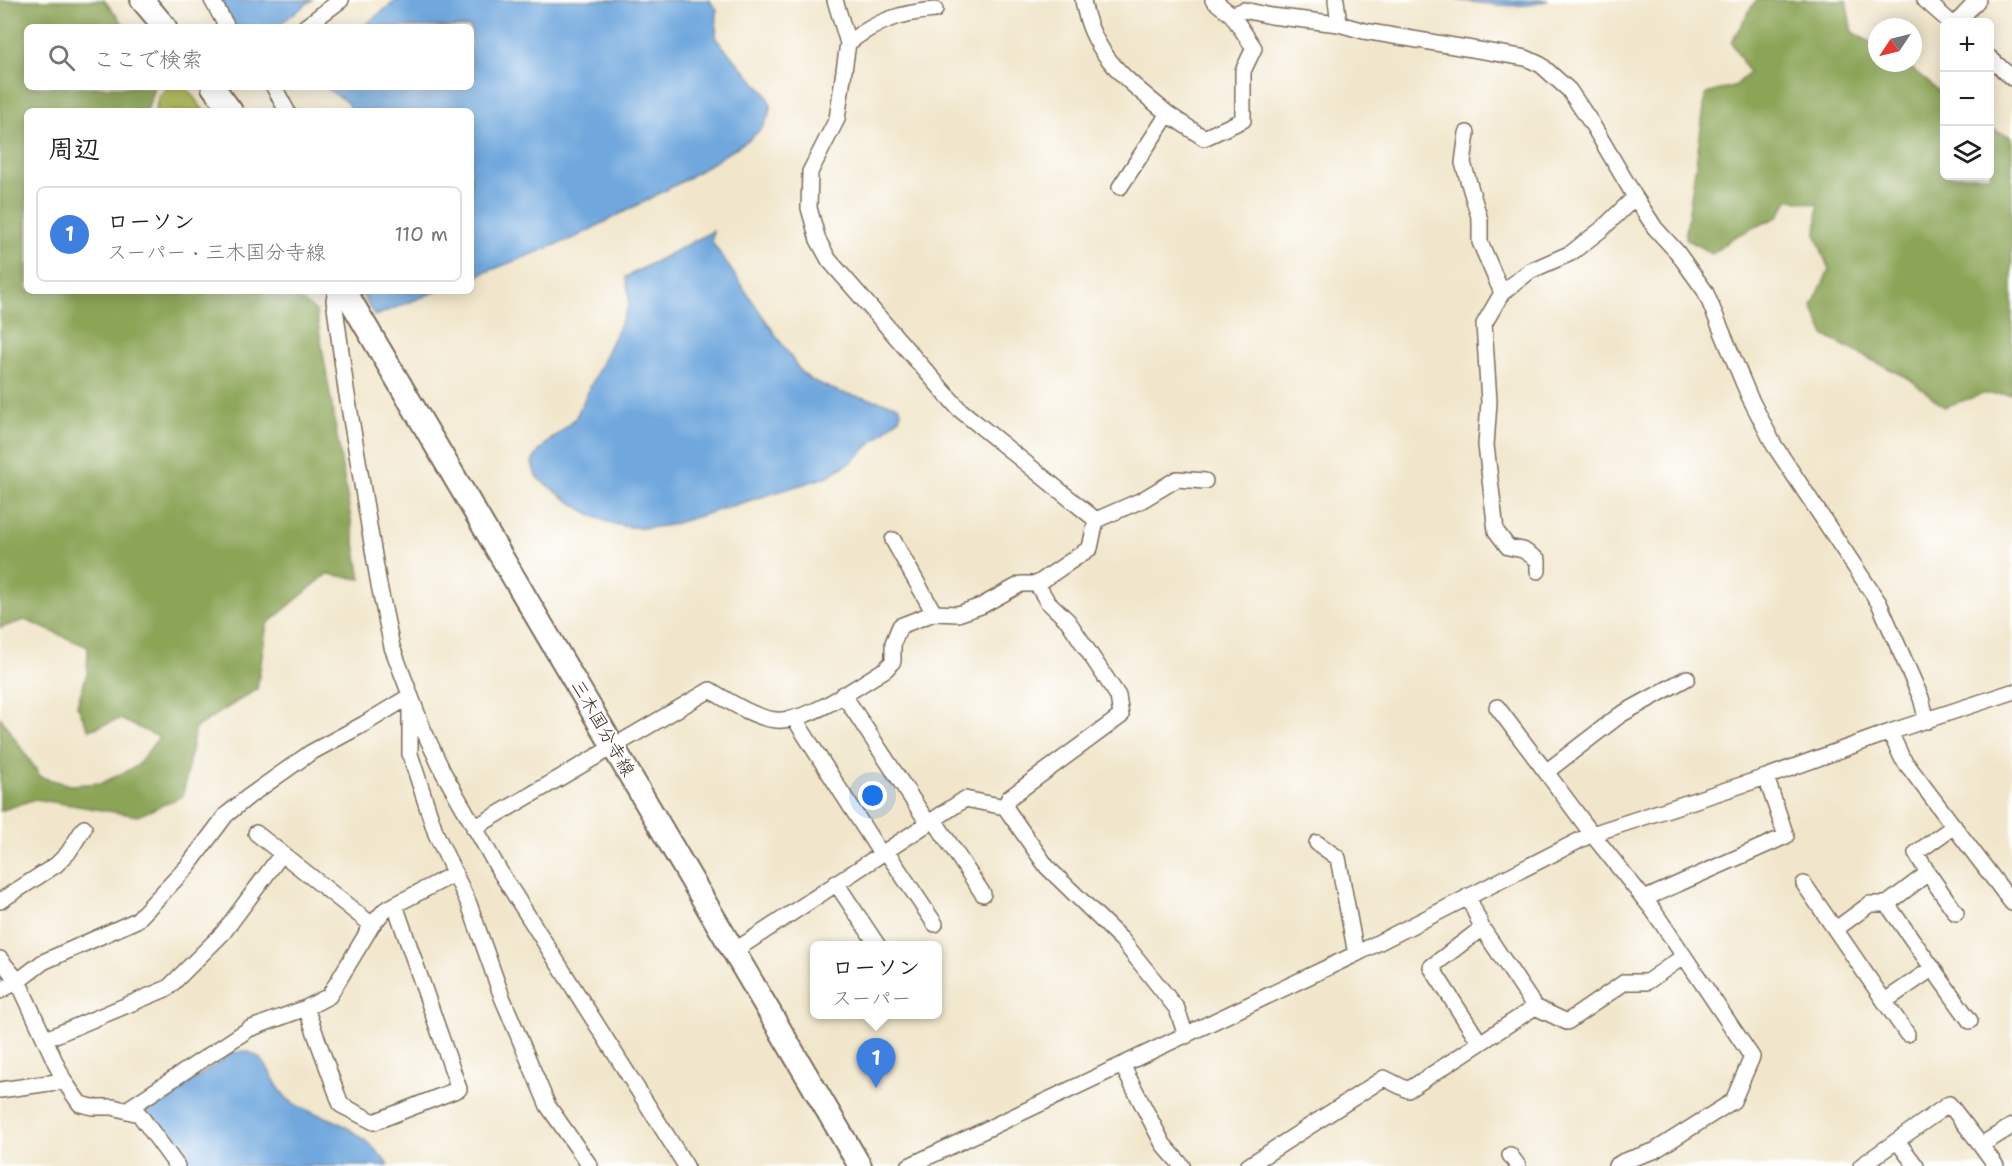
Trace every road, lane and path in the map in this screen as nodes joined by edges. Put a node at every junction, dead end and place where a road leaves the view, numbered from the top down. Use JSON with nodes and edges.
{"nodes":[{"id":1,"x":142,"y":0,"type":"edge"},
{"id":2,"x":212,"y":0,"type":"edge"},
{"id":3,"x":341,"y":0,"type":"edge"},
{"id":4,"x":835,"y":0,"type":"edge"},
{"id":5,"x":1083,"y":0,"type":"edge"},
{"id":6,"x":1212,"y":0,"type":"edge"},
{"id":7,"x":1336,"y":0,"type":"edge"},
{"id":8,"x":1925,"y":0,"type":"edge"},
{"id":9,"x":1978,"y":0,"type":"edge"},
{"id":10,"x":935,"y":10,"type":"dead end"},
{"id":11,"x":1232,"y":15,"type":"junction"},
{"id":12,"x":1945,"y":18,"type":"edge"},
{"id":13,"x":1961,"y":18,"type":"edge"},
{"id":14,"x":162,"y":24,"type":"edge"},
{"id":15,"x":225,"y":24,"type":"edge"},
{"id":16,"x":309,"y":24,"type":"edge"},
{"id":17,"x":1339,"y":24,"type":"junction"},
{"id":18,"x":848,"y":44,"type":"junction"},
{"id":19,"x":1994,"y":62,"type":"edge"},
{"id":20,"x":2012,"y":78,"type":"edge"},
{"id":21,"x":215,"y":90,"type":"edge"},
{"id":22,"x":276,"y":90,"type":"edge"},
{"id":23,"x":229,"y":108,"type":"edge"},
{"id":24,"x":285,"y":108,"type":"edge"},
{"id":25,"x":1168,"y":114,"type":"junction"},
{"id":26,"x":1467,"y":133,"type":"dead end"},
{"id":27,"x":1120,"y":187,"type":"dead end"},
{"id":28,"x":1635,"y":197,"type":"junction"},
{"id":29,"x":1502,"y":293,"type":"junction"},
{"id":30,"x":335,"y":294,"type":"edge"},
{"id":31,"x":347,"y":294,"type":"edge"},
{"id":32,"x":1205,"y":481,"type":"dead end"},
{"id":33,"x":1096,"y":520,"type":"junction"},
{"id":34,"x":893,"y":540,"type":"dead end"},
{"id":35,"x":1538,"y":571,"type":"dead end"},
{"id":36,"x":1037,"y":584,"type":"junction"},
{"id":37,"x":934,"y":613,"type":"junction"},
{"id":38,"x":1687,"y":678,"type":"dead end"},
{"id":39,"x":2012,"y":692,"type":"edge"},
{"id":40,"x":843,"y":694,"type":"junction"},
{"id":41,"x":410,"y":696,"type":"junction"},
{"id":42,"x":1497,"y":707,"type":"dead end"},
{"id":43,"x":794,"y":718,"type":"junction"},
{"id":44,"x":1927,"y":721,"type":"junction"},
{"id":45,"x":1890,"y":732,"type":"junction"},
{"id":46,"x":613,"y":746,"type":"junction"},
{"id":47,"x":1546,"y":772,"type":"junction"},
{"id":48,"x":1766,"y":777,"type":"junction"},
{"id":49,"x":1005,"y":807,"type":"junction"},
{"id":50,"x":931,"y":822,"type":"junction"},
{"id":51,"x":1954,"y":826,"type":"junction"},
{"id":52,"x":84,"y":828,"type":"dead end"},
{"id":53,"x":474,"y":828,"type":"junction"},
{"id":54,"x":256,"y":833,"type":"dead end"},
{"id":55,"x":1592,"y":834,"type":"junction"},
{"id":56,"x":1317,"y":843,"type":"dead end"},
{"id":57,"x":884,"y":853,"type":"junction"},
{"id":58,"x":281,"y":855,"type":"junction"},
{"id":59,"x":1929,"y":873,"type":"junction"},
{"id":60,"x":454,"y":874,"type":"junction"},
{"id":61,"x":836,"y":883,"type":"junction"},
{"id":62,"x":1804,"y":884,"type":"dead end"},
{"id":63,"x":983,"y":894,"type":"dead end"},
{"id":64,"x":1468,"y":896,"type":"junction"},
{"id":65,"x":1644,"y":899,"type":"junction"},
{"id":66,"x":0,"y":901,"type":"edge"},
{"id":67,"x":2012,"y":903,"type":"edge"},
{"id":68,"x":1887,"y":904,"type":"junction"},
{"id":69,"x":395,"y":905,"type":"junction"},
{"id":70,"x":1956,"y":913,"type":"dead end"},
{"id":71,"x":935,"y":924,"type":"dead end"},
{"id":72,"x":372,"y":925,"type":"junction"},
{"id":73,"x":1482,"y":928,"type":"junction"},
{"id":74,"x":1836,"y":928,"type":"junction"},
{"id":75,"x":875,"y":941,"type":"edge"},
{"id":76,"x":734,"y":951,"type":"junction"},
{"id":77,"x":1356,"y":954,"type":"junction"},
{"id":78,"x":1684,"y":956,"type":"junction"},
{"id":79,"x":0,"y":959,"type":"edge"},
{"id":80,"x":1933,"y":968,"type":"junction"},
{"id":81,"x":18,"y":981,"type":"junction"},
{"id":82,"x":0,"y":991,"type":"edge"},
{"id":83,"x":1885,"y":1001,"type":"junction"},
{"id":84,"x":1535,"y":1007,"type":"junction"},
{"id":85,"x":306,"y":1008,"type":"junction"},
{"id":86,"x":1970,"y":1021,"type":"dead end"},
{"id":87,"x":1907,"y":1034,"type":"dead end"},
{"id":88,"x":1186,"y":1036,"type":"junction"},
{"id":89,"x":46,"y":1039,"type":"junction"},
{"id":90,"x":1480,"y":1043,"type":"junction"},
{"id":91,"x":1122,"y":1065,"type":"junction"},
{"id":92,"x":64,"y":1081,"type":"junction"},
{"id":93,"x":0,"y":1090,"type":"edge"},
{"id":94,"x":126,"y":1110,"type":"junction"},
{"id":95,"x":2012,"y":1126,"type":"edge"},
{"id":96,"x":1897,"y":1141,"type":"junction"},
{"id":97,"x":1981,"y":1145,"type":"junction"},
{"id":98,"x":177,"y":1166,"type":"edge"},
{"id":99,"x":590,"y":1166,"type":"edge"},
{"id":100,"x":686,"y":1166,"type":"edge"},
{"id":101,"x":860,"y":1166,"type":"edge"},
{"id":102,"x":909,"y":1166,"type":"edge"},
{"id":103,"x":1182,"y":1166,"type":"edge"},
{"id":104,"x":1248,"y":1166,"type":"edge"},
{"id":105,"x":1616,"y":1166,"type":"edge"},
{"id":106,"x":1860,"y":1166,"type":"edge"},
{"id":107,"x":1916,"y":1166,"type":"edge"},
{"id":108,"x":1996,"y":1166,"type":"edge"}],
"edges":[{"from":1,"to":14,"type":"main road"},
{"from":2,"to":15,"type":"street"},
{"from":3,"to":16,"type":"street"},
{"from":4,"to":18,"type":"street"},
{"from":5,"to":25,"type":"street"},
{"from":6,"to":11,"type":"street"},
{"from":7,"to":17,"type":"street"},
{"from":8,"to":12,"type":"street"},
{"from":9,"to":13,"type":"street"},
{"from":10,"to":18,"type":"street"},
{"from":11,"to":17,"type":"street"},
{"from":11,"to":25,"type":"street"},
{"from":17,"to":28,"type":"street"},
{"from":18,"to":33,"type":"street"},
{"from":19,"to":20,"type":"street"},
{"from":21,"to":23,"type":"main road"},
{"from":22,"to":24,"type":"street"},
{"from":25,"to":27,"type":"street"},
{"from":26,"to":29,"type":"street"},
{"from":28,"to":29,"type":"street"},
{"from":28,"to":44,"type":"street"},
{"from":29,"to":35,"type":"street"},
{"from":30,"to":41,"type":"street"},
{"from":31,"to":46,"type":"main road","name":"三木国分寺線"},
{"from":32,"to":33,"type":"street"},
{"from":33,"to":36,"type":"street"},
{"from":34,"to":37,"type":"street"},
{"from":36,"to":37,"type":"street"},
{"from":36,"to":49,"type":"street"},
{"from":37,"to":40,"type":"street"},
{"from":38,"to":47,"type":"street"},
{"from":39,"to":44,"type":"street"},
{"from":40,"to":43,"type":"street"},
{"from":40,"to":50,"type":"street"},
{"from":41,"to":53,"type":"street"},
{"from":41,"to":60,"type":"street"},
{"from":41,"to":81,"type":"street"},
{"from":42,"to":47,"type":"street"},
{"from":43,"to":46,"type":"street"},
{"from":43,"to":57,"type":"street"},
{"from":44,"to":45,"type":"street"},
{"from":45,"to":48,"type":"street"},
{"from":45,"to":51,"type":"street"},
{"from":46,"to":53,"type":"street"},
{"from":46,"to":76,"type":"main road","name":"三木国分寺線"},
{"from":47,"to":55,"type":"street"},
{"from":48,"to":55,"type":"street"},
{"from":48,"to":65,"type":"street"},
{"from":49,"to":50,"type":"street"},
{"from":49,"to":88,"type":"street"},
{"from":50,"to":57,"type":"street"},
{"from":50,"to":63,"type":"street"},
{"from":51,"to":59,"type":"street"},
{"from":51,"to":67,"type":"street"},
{"from":52,"to":66,"type":"street"},
{"from":53,"to":100,"type":"street"},
{"from":54,"to":58,"type":"street"},
{"from":55,"to":64,"type":"street"},
{"from":55,"to":65,"type":"street"},
{"from":56,"to":77,"type":"street"},
{"from":57,"to":61,"type":"street"},
{"from":57,"to":71,"type":"street"},
{"from":58,"to":72,"type":"street"},
{"from":58,"to":89,"type":"street"},
{"from":59,"to":68,"type":"street"},
{"from":59,"to":70,"type":"street"},
{"from":60,"to":69,"type":"street"},
{"from":60,"to":99,"type":"street"},
{"from":61,"to":75,"type":"street"},
{"from":61,"to":76,"type":"street"},
{"from":62,"to":74,"type":"street"},
{"from":64,"to":73,"type":"street"},
{"from":64,"to":77,"type":"street"},
{"from":65,"to":78,"type":"street"},
{"from":68,"to":74,"type":"street"},
{"from":68,"to":80,"type":"street"},
{"from":69,"to":72,"type":"street"},
{"from":69,"to":85,"type":"street"},
{"from":72,"to":85,"type":"street"},
{"from":73,"to":84,"type":"street"},
{"from":73,"to":90,"type":"street"},
{"from":74,"to":83,"type":"street"},
{"from":76,"to":101,"type":"main road","name":"三木国分寺線"},
{"from":77,"to":88,"type":"street"},
{"from":78,"to":84,"type":"street"},
{"from":78,"to":105,"type":"street"},
{"from":79,"to":81,"type":"street"},
{"from":80,"to":83,"type":"street"},
{"from":80,"to":86,"type":"street"},
{"from":81,"to":82,"type":"street"},
{"from":81,"to":89,"type":"street"},
{"from":83,"to":87,"type":"street"},
{"from":84,"to":90,"type":"street"},
{"from":85,"to":94,"type":"street"},
{"from":88,"to":91,"type":"street"},
{"from":89,"to":92,"type":"street"},
{"from":90,"to":104,"type":"street"},
{"from":91,"to":102,"type":"street"},
{"from":91,"to":103,"type":"street"},
{"from":92,"to":93,"type":"street"},
{"from":92,"to":94,"type":"street"},
{"from":94,"to":98,"type":"street"},
{"from":95,"to":97,"type":"street"},
{"from":96,"to":97,"type":"street"},
{"from":96,"to":106,"type":"street"},
{"from":96,"to":107,"type":"street"},
{"from":97,"to":108,"type":"street"}]}
